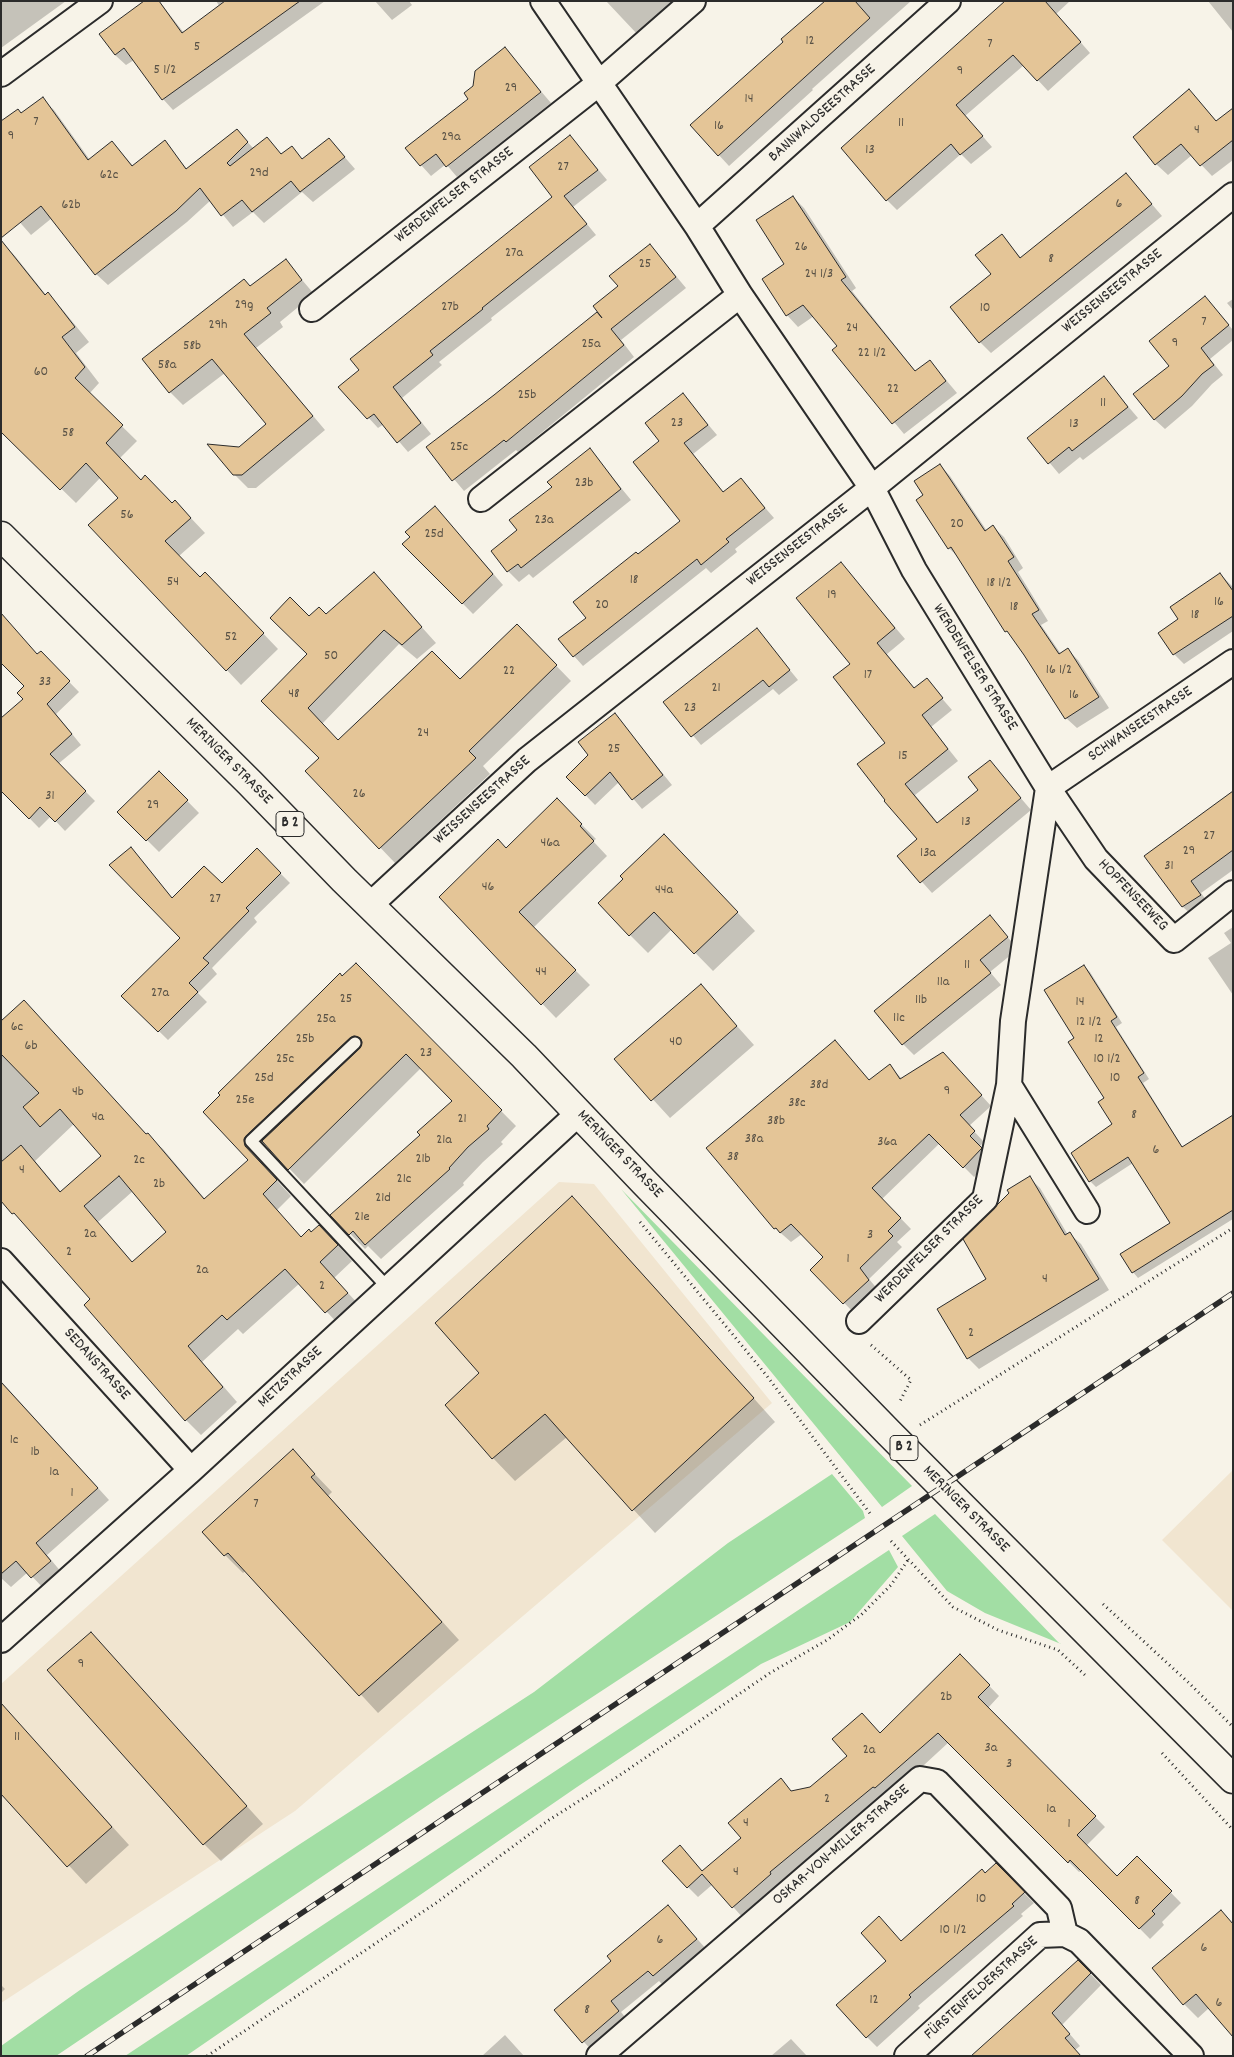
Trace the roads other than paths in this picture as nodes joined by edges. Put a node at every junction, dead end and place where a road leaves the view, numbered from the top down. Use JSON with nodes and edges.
{"nodes":[{"id":1,"x":100,"y":1,"type":"edge"},
{"id":2,"x":542,"y":1,"type":"edge"},
{"id":3,"x":693,"y":1,"type":"edge"},
{"id":4,"x":948,"y":1,"type":"edge"},
{"id":5,"x":1,"y":74,"type":"edge"},
{"id":6,"x":598,"y":84,"type":"junction"},
{"id":7,"x":1233,"y":195,"type":"edge"},
{"id":8,"x":697,"y":226,"type":"junction"},
{"id":9,"x":740,"y":295,"type":"junction"},
{"id":10,"x":312,"y":309,"type":"dead end"},
{"id":11,"x":872,"y":488,"type":"junction"},
{"id":12,"x":481,"y":498,"type":"dead end"},
{"id":13,"x":1,"y":536,"type":"edge"},
{"id":14,"x":1233,"y":662,"type":"edge"},
{"id":15,"x":1048,"y":788,"type":"junction"},
{"id":16,"x":1233,"y":893,"type":"edge"},
{"id":17,"x":370,"y":905,"type":"junction"},
{"id":18,"x":355,"y":1043,"type":"dead end"},
{"id":19,"x":1009,"y":1085,"type":"junction"},
{"id":20,"x":579,"y":1113,"type":"junction"},
{"id":21,"x":1087,"y":1211,"type":"dead end"},
{"id":22,"x":1,"y":1260,"type":"edge"},
{"id":23,"x":389,"y":1289,"type":"junction"},
{"id":24,"x":859,"y":1321,"type":"road end"},
{"id":25,"x":191,"y":1470,"type":"junction"},
{"id":26,"x":1,"y":1640,"type":"edge"},
{"id":27,"x":1233,"y":1779,"type":"edge"},
{"id":28,"x":1065,"y":1934,"type":"junction"},
{"id":29,"x":599,"y":2056,"type":"edge"},
{"id":30,"x":907,"y":2056,"type":"edge"},
{"id":31,"x":1191,"y":2056,"type":"edge"}],
"edges":[{"from":1,"to":5,"type":"street"},
{"from":2,"to":6,"type":"street","name":"WERDENFELSER STRASSE"},
{"from":3,"to":6,"type":"street","name":"WERDENFELSER STRASSE"},
{"from":4,"to":8,"type":"street","name":"BANNWALDSEESTRASSE"},
{"from":6,"to":8,"type":"street","name":"WERDENFELSER STRASSE"},
{"from":6,"to":10,"type":"street","name":"WERDENFELSER STRASSE"},
{"from":7,"to":11,"type":"street","name":"WEISSENSEESTRASSE"},
{"from":8,"to":9,"type":"street","name":"WERDENFELSER STRASSE"},
{"from":9,"to":11,"type":"street","name":"WERDENFELSER STRASSE"},
{"from":9,"to":12,"type":"street"},
{"from":11,"to":15,"type":"street","name":"WERDENFELSER STRASSE"},
{"from":11,"to":17,"type":"street","name":"WEISSENSEESTRASSE"},
{"from":13,"to":17,"type":"main road","name":"MERINGER STRASSE","number":"B 2"},
{"from":14,"to":15,"type":"street","name":"SCHWANSEESTRASSE"},
{"from":15,"to":16,"type":"street","name":"HOPFENSEEWEG"},
{"from":15,"to":19,"type":"street","name":"WERDENFELSER STRASSE"},
{"from":17,"to":20,"type":"main road","name":"MERINGER STRASSE","number":"B 2"},
{"from":18,"to":23,"type":"lane"},
{"from":19,"to":21,"type":"street"},
{"from":19,"to":24,"type":"street","name":"WERDENFELSER STRASSE"},
{"from":20,"to":23,"type":"street","name":"METZSTRASSE"},
{"from":20,"to":27,"type":"main road","name":"MERINGER STRASSE","number":"B 2"},
{"from":22,"to":25,"type":"street","name":"SEDANSTRASSE"},
{"from":23,"to":25,"type":"street","name":"METZSTRASSE"},
{"from":25,"to":26,"type":"street","name":"METZSTRASSE"},
{"from":28,"to":29,"type":"street","name":"OSKAR-VON-MILLER-STRASSE"},
{"from":28,"to":30,"type":"street","name":"FÜRSTENFELDERSTRASSE"},
{"from":28,"to":31,"type":"street"}]}
